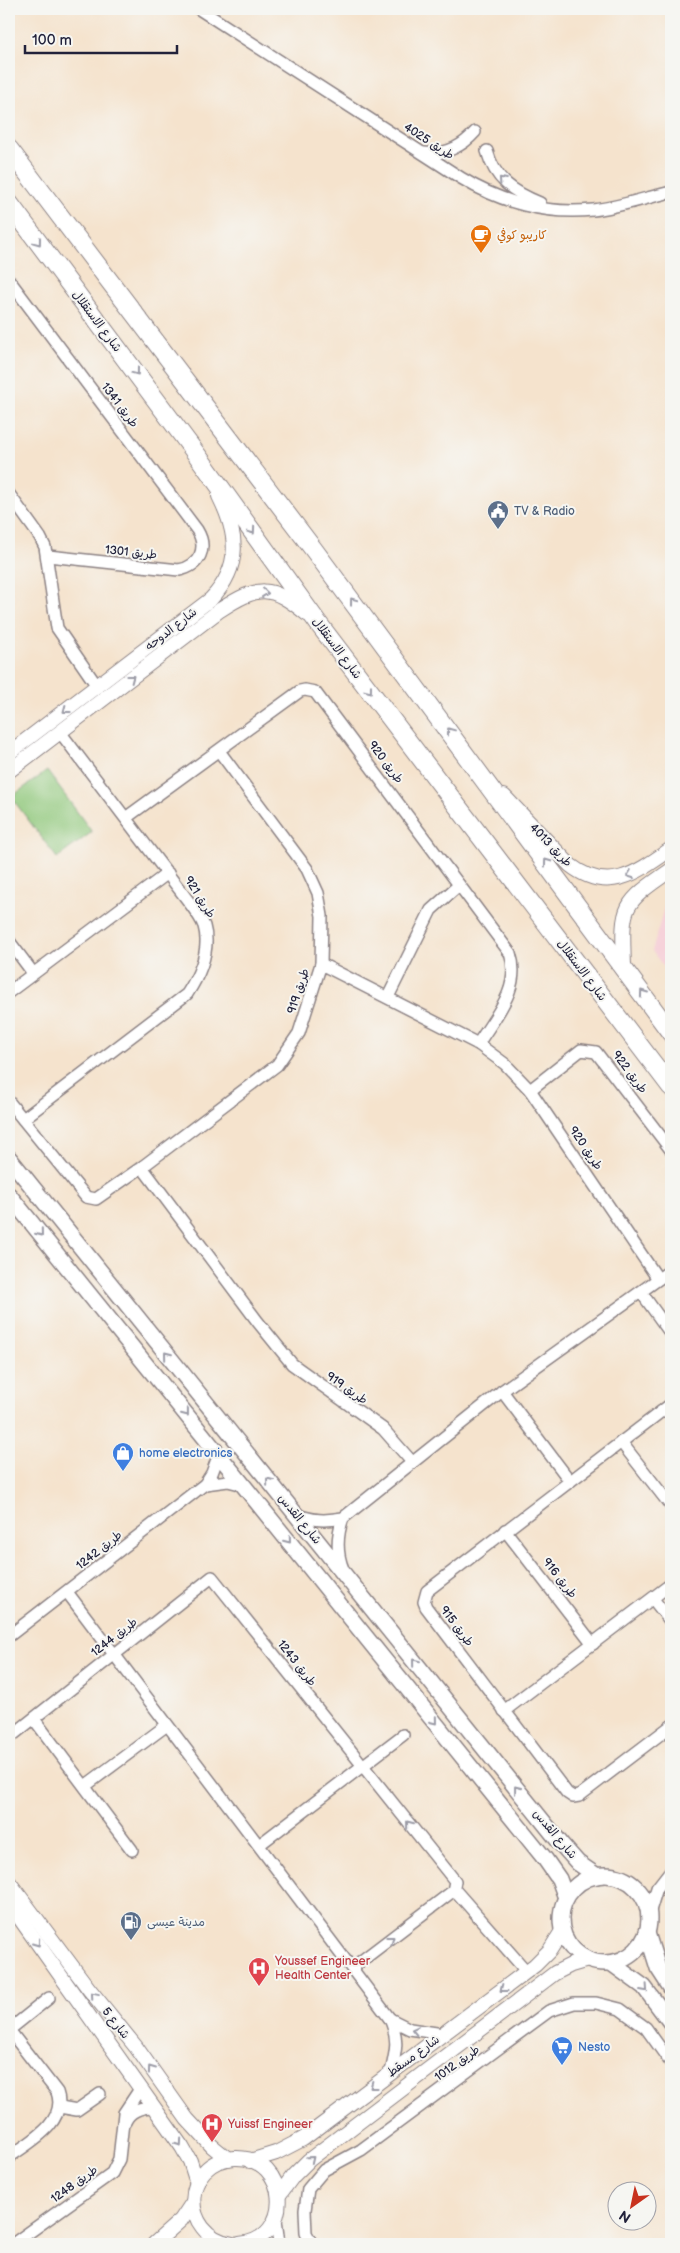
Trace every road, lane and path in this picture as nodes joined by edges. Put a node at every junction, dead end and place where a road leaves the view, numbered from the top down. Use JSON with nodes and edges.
{"nodes":[{"id":1,"x":199,"y":9,"type":"edge"},
{"id":2,"x":475,"y":132,"type":"dead end"},
{"id":3,"x":9,"y":150,"type":"edge"},
{"id":4,"x":487,"y":151,"type":"dead end"},
{"id":5,"x":422,"y":152,"type":"junction"},
{"id":6,"x":671,"y":192,"type":"edge"},
{"id":7,"x":9,"y":203,"type":"edge"},
{"id":8,"x":560,"y":210,"type":"junction"},
{"id":9,"x":9,"y":280,"type":"edge"},
{"id":10,"x":200,"y":458,"type":"junction"},
{"id":11,"x":10,"y":499,"type":"edge"},
{"id":12,"x":202,"y":550,"type":"joint"},
{"id":13,"x":48,"y":556,"type":"junction"},
{"id":14,"x":318,"y":623,"type":"junction"},
{"id":15,"x":97,"y":686,"type":"junction"},
{"id":16,"x":96,"y":704,"type":"junction"},
{"id":17,"x":60,"y":732,"type":"junction"},
{"id":18,"x":220,"y":751,"type":"junction"},
{"id":19,"x":9,"y":753,"type":"edge"},
{"id":20,"x":475,"y":765,"type":"junction"},
{"id":21,"x":9,"y":771,"type":"edge"},
{"id":22,"x":127,"y":817,"type":"junction"},
{"id":23,"x":671,"y":849,"type":"edge"},
{"id":24,"x":671,"y":870,"type":"edge"},
{"id":25,"x":168,"y":873,"type":"junction"},
{"id":26,"x":459,"y":884,"type":"junction"},
{"id":27,"x":9,"y":942,"type":"edge"},
{"id":28,"x":321,"y":964,"type":"junction"},
{"id":29,"x":624,"y":967,"type":"junction"},
{"id":30,"x":33,"y":973,"type":"junction"},
{"id":31,"x":9,"y":992,"type":"edge"},
{"id":32,"x":388,"y":997,"type":"junction"},
{"id":33,"x":671,"y":1032,"type":"edge"},
{"id":34,"x":478,"y":1044,"type":"junction"},
{"id":35,"x":671,"y":1087,"type":"edge"},
{"id":36,"x":530,"y":1090,"type":"junction"},
{"id":37,"x":9,"y":1102,"type":"edge"},
{"id":38,"x":23,"y":1120,"type":"junction"},
{"id":39,"x":671,"y":1150,"type":"edge"},
{"id":40,"x":9,"y":1158,"type":"edge"},
{"id":41,"x":142,"y":1167,"type":"junction"},
{"id":42,"x":9,"y":1195,"type":"edge"},
{"id":43,"x":671,"y":1270,"type":"edge"},
{"id":44,"x":658,"y":1279,"type":"junction"},
{"id":45,"x":641,"y":1292,"type":"junction"},
{"id":46,"x":671,"y":1334,"type":"edge"},
{"id":47,"x":502,"y":1391,"type":"junction"},
{"id":48,"x":671,"y":1404,"type":"edge"},
{"id":49,"x":621,"y":1442,"type":"junction"},
{"id":50,"x":219,"y":1454,"type":"junction"},
{"id":51,"x":412,"y":1462,"type":"junction"},
{"id":52,"x":570,"y":1481,"type":"junction"},
{"id":53,"x":204,"y":1484,"type":"junction"},
{"id":54,"x":244,"y":1485,"type":"junction"},
{"id":55,"x":671,"y":1506,"type":"edge"},
{"id":56,"x":296,"y":1514,"type":"junction"},
{"id":57,"x":343,"y":1518,"type":"junction"},
{"id":58,"x":505,"y":1530,"type":"junction"},
{"id":59,"x":344,"y":1573,"type":"junction"},
{"id":60,"x":212,"y":1577,"type":"joint"},
{"id":61,"x":671,"y":1584,"type":"edge"},
{"id":62,"x":67,"y":1592,"type":"junction"},
{"id":63,"x":652,"y":1599,"type":"junction"},
{"id":64,"x":671,"y":1622,"type":"edge"},
{"id":65,"x":9,"y":1636,"type":"edge"},
{"id":66,"x":593,"y":1644,"type":"junction"},
{"id":67,"x":114,"y":1654,"type":"junction"},
{"id":68,"x":504,"y":1711,"type":"junction"},
{"id":69,"x":34,"y":1718,"type":"junction"},
{"id":70,"x":167,"y":1724,"type":"junction"},
{"id":71,"x":671,"y":1726,"type":"edge"},
{"id":72,"x":403,"y":1735,"type":"dead end"},
{"id":73,"x":9,"y":1738,"type":"edge"},
{"id":74,"x":361,"y":1766,"type":"junction"},
{"id":75,"x":85,"y":1786,"type":"junction"},
{"id":76,"x":259,"y":1845,"type":"junction"},
{"id":77,"x":132,"y":1850,"type":"dead end"},
{"id":78,"x":671,"y":1870,"type":"edge"},
{"id":79,"x":596,"y":1876,"type":"junction"},
{"id":80,"x":9,"y":1882,"type":"edge"},
{"id":81,"x":454,"y":1889,"type":"junction"},
{"id":82,"x":566,"y":1898,"type":"junction"},
{"id":83,"x":9,"y":1903,"type":"edge"},
{"id":84,"x":649,"y":1914,"type":"junction"},
{"id":85,"x":562,"y":1931,"type":"junction"},
{"id":86,"x":647,"y":1933,"type":"junction"},
{"id":87,"x":588,"y":1960,"type":"junction"},
{"id":88,"x":611,"y":1963,"type":"junction"},
{"id":89,"x":352,"y":1968,"type":"junction"},
{"id":90,"x":527,"y":1972,"type":"junction"},
{"id":91,"x":671,"y":1988,"type":"edge"},
{"id":92,"x":49,"y":1998,"type":"dead end"},
{"id":93,"x":390,"y":2018,"type":"junction"},
{"id":94,"x":671,"y":2023,"type":"edge"},
{"id":95,"x":9,"y":2030,"type":"edge"},
{"id":96,"x":443,"y":2034,"type":"junction"},
{"id":97,"x":12,"y":2043,"type":"edge"},
{"id":98,"x":671,"y":2064,"type":"edge"},
{"id":99,"x":391,"y":2072,"type":"junction"},
{"id":100,"x":140,"y":2088,"type":"junction"},
{"id":101,"x":100,"y":2094,"type":"dead end"},
{"id":102,"x":60,"y":2107,"type":"junction"},
{"id":103,"x":153,"y":2108,"type":"junction"},
{"id":104,"x":187,"y":2119,"type":"junction"},
{"id":105,"x":122,"y":2128,"type":"junction"},
{"id":106,"x":9,"y":2157,"type":"edge"},
{"id":107,"x":228,"y":2159,"type":"junction"},
{"id":108,"x":250,"y":2160,"type":"junction"},
{"id":109,"x":197,"y":2182,"type":"junction"},
{"id":110,"x":279,"y":2195,"type":"junction"},
{"id":111,"x":193,"y":2202,"type":"junction"},
{"id":112,"x":276,"y":2220,"type":"junction"},
{"id":113,"x":211,"y":2242,"type":"edge"},
{"id":114,"x":13,"y":2244,"type":"edge"},
{"id":115,"x":154,"y":2244,"type":"edge"},
{"id":116,"x":232,"y":2244,"type":"edge"},
{"id":117,"x":242,"y":2244,"type":"edge"},
{"id":118,"x":280,"y":2244,"type":"edge"},
{"id":119,"x":312,"y":2244,"type":"edge"}],
"edges":[{"from":1,"to":5,"type":"street","name":"طريق 4025"},
{"from":2,"to":5,"type":"street"},
{"from":20,"to":3,"type":"main road","one_way":true},
{"from":8,"to":4,"type":"street","one_way":true},
{"from":5,"to":8,"type":"street","name":"طريق 4025"},
{"from":6,"to":8,"type":"street","name":"طريق 4025"},
{"from":7,"to":10,"type":"main road","name":"شارع الاستقلال","one_way":true},
{"from":9,"to":12,"type":"street","name":"طريق 1341"},
{"from":10,"to":14,"type":"main road","name":"شارع الاستقلال","one_way":true},
{"from":10,"to":15,"type":"street","name":"شارع الدوحه"},
{"from":11,"to":13,"type":"street"},
{"from":12,"to":13,"type":"street","name":"طريق 1301"},
{"from":13,"to":15,"type":"street"},
{"from":16,"to":14,"type":"street","name":"شارع الدوحه","one_way":true},
{"from":14,"to":35,"type":"main road","name":"شارع الاستقلال","one_way":true},
{"from":15,"to":16,"type":"street"},
{"from":15,"to":19,"type":"street","name":"شارع الدوحه","one_way":true},
{"from":16,"to":17,"type":"street","name":"شارع الدوحه"},
{"from":17,"to":21,"type":"street","name":"شارع الدوحه"},
{"from":17,"to":22,"type":"street","name":"طريق 921"},
{"from":18,"to":22,"type":"street","name":"طريق 920"},
{"from":18,"to":26,"type":"street","name":"طريق 920"},
{"from":18,"to":28,"type":"street","name":"طريق 919"},
{"from":23,"to":20,"type":"street","name":"طريق 4013","one_way":true},
{"from":29,"to":20,"type":"main road","one_way":true},
{"from":22,"to":25,"type":"street","name":"طريق 921"},
{"from":24,"to":29,"type":"street"},
{"from":25,"to":30,"type":"street"},
{"from":25,"to":38,"type":"street","name":"طريق 921"},
{"from":26,"to":32,"type":"street"},
{"from":26,"to":34,"type":"street","name":"طريق 920"},
{"from":27,"to":30,"type":"street"},
{"from":28,"to":32,"type":"street","name":"طريق 920"},
{"from":28,"to":41,"type":"street","name":"طريق 919"},
{"from":33,"to":29,"type":"main road","one_way":true},
{"from":30,"to":31,"type":"street"},
{"from":32,"to":34,"type":"street","name":"طريق 920"},
{"from":34,"to":36,"type":"street","name":"طريق 920"},
{"from":36,"to":39,"type":"street","name":"طريق 922"},
{"from":36,"to":44,"type":"street","name":"طريق 920"},
{"from":37,"to":38,"type":"street"},
{"from":38,"to":41,"type":"street","name":"طريق 919"},
{"from":56,"to":40,"type":"main road","name":"شارع القدس","one_way":true},
{"from":41,"to":51,"type":"street","name":"طريق 919"},
{"from":42,"to":50,"type":"main road","name":"شارع القدس","one_way":true},
{"from":43,"to":44,"type":"street"},
{"from":44,"to":45,"type":"street"},
{"from":45,"to":46,"type":"street"},
{"from":45,"to":47,"type":"street"},
{"from":47,"to":51,"type":"street"},
{"from":47,"to":52,"type":"street"},
{"from":48,"to":49,"type":"street","name":"طريق 915"},
{"from":49,"to":52,"type":"street","name":"طريق 915"},
{"from":49,"to":55,"type":"street"},
{"from":50,"to":53,"type":"street","name":"طريق 1242"},
{"from":50,"to":54,"type":"main road","name":"شارع القدس"},
{"from":51,"to":57,"type":"street"},
{"from":52,"to":58,"type":"street","name":"طريق 915"},
{"from":53,"to":54,"type":"street"},
{"from":53,"to":62,"type":"street","name":"طريق 1242"},
{"from":54,"to":82,"type":"main road","name":"شارع القدس","one_way":true},
{"from":56,"to":57,"type":"street"},
{"from":56,"to":59,"type":"main road","name":"شارع القدس"},
{"from":57,"to":59,"type":"street"},
{"from":58,"to":66,"type":"street","name":"طريق 916"},
{"from":58,"to":68,"type":"street","name":"طريق 915"},
{"from":79,"to":59,"type":"main road","name":"شارع القدس","one_way":true},
{"from":60,"to":67,"type":"street","name":"طريق 1244"},
{"from":60,"to":74,"type":"street","name":"طريق 1243"},
{"from":61,"to":63,"type":"street"},
{"from":62,"to":65,"type":"street","name":"طريق 1242"},
{"from":62,"to":67,"type":"street"},
{"from":63,"to":64,"type":"street"},
{"from":63,"to":66,"type":"street"},
{"from":66,"to":68,"type":"street"},
{"from":67,"to":69,"type":"street","name":"طريق 1244"},
{"from":67,"to":70,"type":"street"},
{"from":68,"to":71,"type":"street","name":"طريق 915"},
{"from":69,"to":73,"type":"street","name":"طريق 1244"},
{"from":69,"to":75,"type":"street"},
{"from":70,"to":75,"type":"street"},
{"from":70,"to":76,"type":"street"},
{"from":72,"to":74,"type":"street"},
{"from":74,"to":76,"type":"street"},
{"from":81,"to":74,"type":"street","name":"طريق 1243","one_way":true},
{"from":75,"to":77,"type":"street"},
{"from":76,"to":89,"type":"street"},
{"from":78,"to":84,"type":"street"},
{"from":79,"to":82,"type":"main road"},
{"from":79,"to":84,"type":"main road"},
{"from":104,"to":80,"type":"street","name":"شارع 5","one_way":true},
{"from":89,"to":81,"type":"street","one_way":true},
{"from":81,"to":90,"type":"street","name":"طريق 1243"},
{"from":82,"to":85,"type":"main road"},
{"from":83,"to":100,"type":"street","name":"شارع 5","one_way":true},
{"from":84,"to":86,"type":"main road"},
{"from":85,"to":87,"type":"main road"},
{"from":85,"to":90,"type":"street","name":"شارع مسقط"},
{"from":86,"to":88,"type":"main road"},
{"from":86,"to":91,"type":"main road"},
{"from":87,"to":88,"type":"main road"},
{"from":110,"to":87,"type":"street","name":"شارع مسقط","one_way":true},
{"from":88,"to":94,"type":"main road","one_way":true},
{"from":89,"to":93,"type":"street"},
{"from":90,"to":96,"type":"street","name":"شارع مسقط","one_way":true},
{"from":92,"to":95,"type":"street"},
{"from":96,"to":93,"type":"street","one_way":true},
{"from":93,"to":99,"type":"street"},
{"from":95,"to":97,"type":"street"},
{"from":96,"to":99,"type":"street","name":"شارع مسقط"},
{"from":97,"to":102,"type":"street"},
{"from":98,"to":119,"type":"street","name":"طريق 1012"},
{"from":99,"to":108,"type":"street","name":"شارع مسقط","one_way":true},
{"from":100,"to":103,"type":"street","name":"شارع 5"},
{"from":100,"to":104,"type":"street"},
{"from":100,"to":105,"type":"street","name":"طريق 1248"},
{"from":101,"to":102,"type":"street"},
{"from":102,"to":106,"type":"street"},
{"from":103,"to":105,"type":"street"},
{"from":103,"to":109,"type":"street","name":"شارع 5","one_way":true},
{"from":104,"to":107,"type":"street","name":"شارع 5"},
{"from":105,"to":114,"type":"street","name":"طريق 1248"},
{"from":107,"to":108,"type":"street","name":"شارع مسقط"},
{"from":107,"to":109,"type":"street"},
{"from":108,"to":110,"type":"street"},
{"from":109,"to":111,"type":"street"},
{"from":110,"to":112,"type":"street"},
{"from":111,"to":113,"type":"street"},
{"from":111,"to":115,"type":"street"},
{"from":112,"to":117,"type":"street"},
{"from":112,"to":118,"type":"street"},
{"from":113,"to":116,"type":"street"}]}
